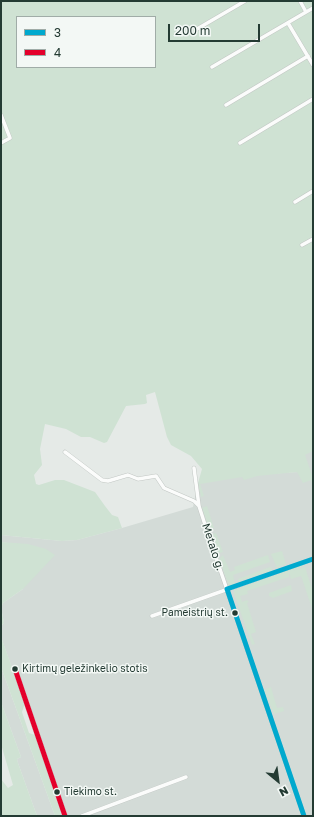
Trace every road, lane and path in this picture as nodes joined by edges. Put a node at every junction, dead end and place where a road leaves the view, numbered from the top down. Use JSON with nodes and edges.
{"nodes":[{"id":1,"x":245,"y":1,"type":"edge"},
{"id":2,"x":300,"y":1,"type":"edge"},
{"id":3,"x":313,"y":8,"type":"edge"},
{"id":4,"x":306,"y":12,"type":"junction"},
{"id":5,"x":288,"y":22,"type":"junction"},
{"id":6,"x":197,"y":29,"type":"dead end"},
{"id":7,"x":308,"y":56,"type":"junction"},
{"id":8,"x":313,"y":65,"type":"edge"},
{"id":9,"x":212,"y":67,"type":"dead end"},
{"id":10,"x":313,"y":99,"type":"edge"},
{"id":11,"x":226,"y":105,"type":"dead end"},
{"id":12,"x":1,"y":115,"type":"edge"},
{"id":13,"x":1,"y":143,"type":"edge"},
{"id":14,"x":240,"y":143,"type":"dead end"},
{"id":15,"x":313,"y":191,"type":"edge"},
{"id":16,"x":295,"y":202,"type":"dead end"},
{"id":17,"x":313,"y":239,"type":"edge"},
{"id":18,"x":302,"y":245,"type":"dead end"},
{"id":19,"x":65,"y":452,"type":"dead end"},
{"id":20,"x":194,"y":468,"type":"dead end"},
{"id":21,"x":199,"y":506,"type":"junction"},
{"id":22,"x":313,"y":559,"type":"edge"},
{"id":23,"x":226,"y":589,"type":"junction"},
{"id":24,"x":152,"y":616,"type":"dead end"},
{"id":25,"x":15,"y":668,"type":"dead end"},
{"id":26,"x":186,"y":777,"type":"dead end"},
{"id":27,"x":65,"y":816,"type":"edge"},
{"id":28,"x":82,"y":816,"type":"edge"},
{"id":29,"x":304,"y":816,"type":"edge"}],
"edges":[{"from":1,"to":6,"type":"street"},
{"from":2,"to":4,"type":"street"},
{"from":3,"to":4,"type":"street"},
{"from":4,"to":5,"type":"street"},
{"from":5,"to":7,"type":"street"},
{"from":5,"to":9,"type":"street"},
{"from":7,"to":8,"type":"street"},
{"from":7,"to":11,"type":"street"},
{"from":10,"to":14,"type":"street"},
{"from":12,"to":13,"type":"street"},
{"from":15,"to":16,"type":"street"},
{"from":17,"to":18,"type":"street"},
{"from":19,"to":21,"type":"street"},
{"from":20,"to":21,"type":"street","name":"Metalo g."},
{"from":21,"to":23,"type":"street","name":"Metalo g."},
{"from":22,"to":23,"type":"street"},
{"from":23,"to":24,"type":"street"},
{"from":23,"to":29,"type":"street","name":"Metalo g."},
{"from":25,"to":27,"type":"street"},
{"from":26,"to":28,"type":"street"}]}
